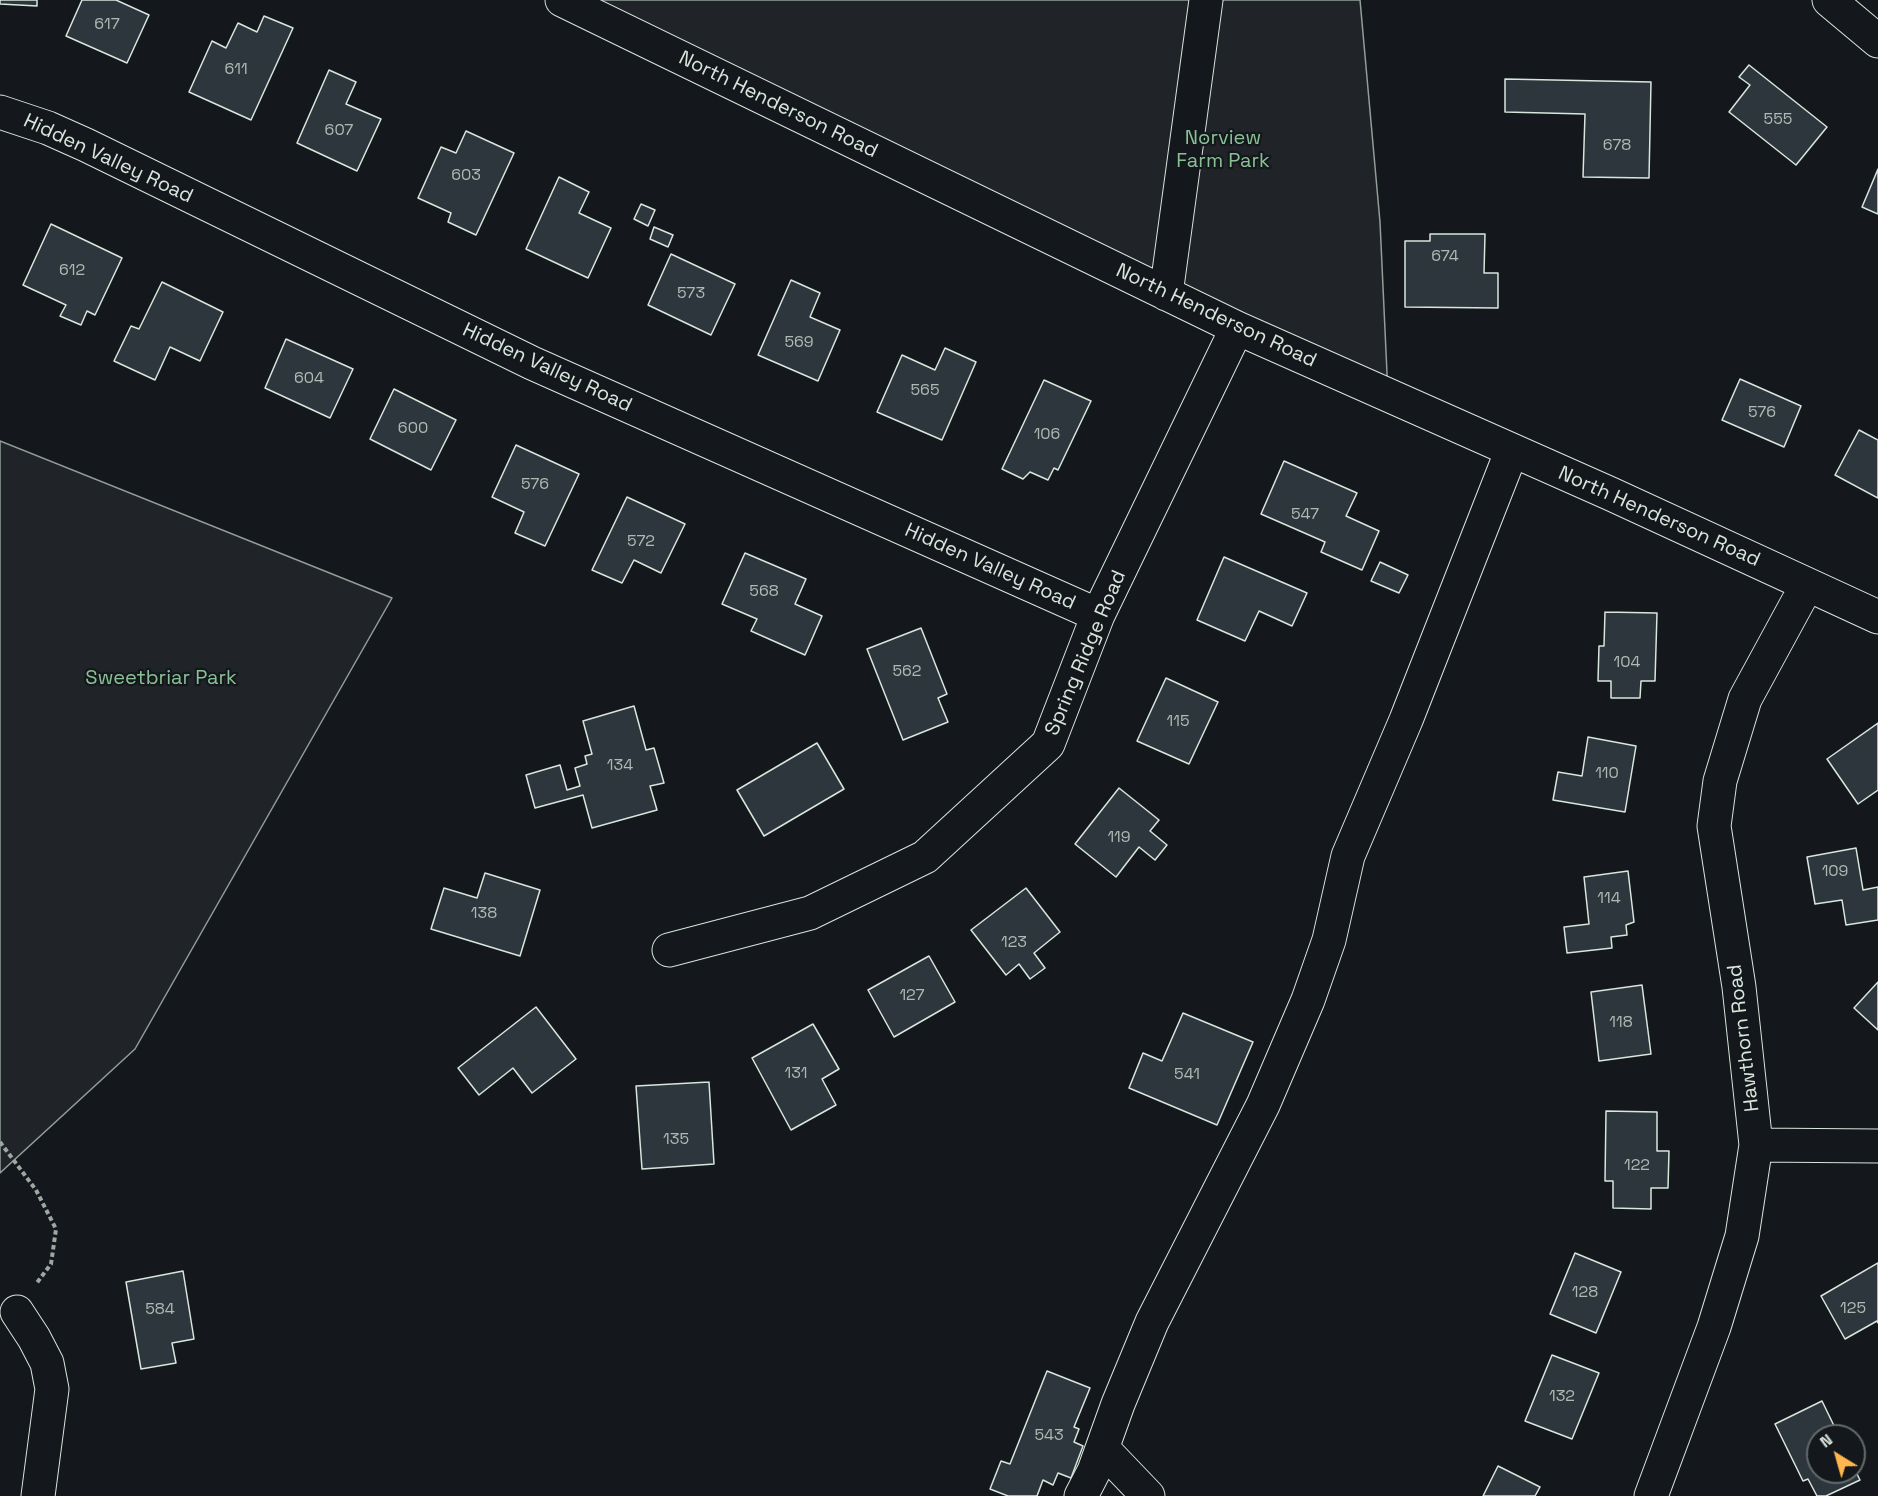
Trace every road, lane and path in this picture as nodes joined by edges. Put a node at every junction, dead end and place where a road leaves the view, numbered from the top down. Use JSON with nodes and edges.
{"nodes":[{"id":1,"x":561,"y":0,"type":"edge"},
{"id":2,"x":1206,"y":0,"type":"edge"},
{"id":3,"x":1829,"y":0,"type":"edge"},
{"id":4,"x":1878,"y":40,"type":"edge"},
{"id":5,"x":0,"y":112,"type":"edge"},
{"id":6,"x":1166,"y":294,"type":"junction"},
{"id":7,"x":1237,"y":328,"type":"junction"},
{"id":8,"x":1512,"y":450,"type":"junction"},
{"id":9,"x":1807,"y":585,"type":"junction"},
{"id":10,"x":1098,"y":615,"type":"junction"},
{"id":11,"x":1878,"y":617,"type":"edge"},
{"id":12,"x":669,"y":950,"type":"dead end"},
{"id":13,"x":0,"y":1142,"type":"edge"},
{"id":14,"x":1756,"y":1145,"type":"junction"},
{"id":15,"x":1878,"y":1146,"type":"edge"},
{"id":16,"x":16,"y":1312,"type":"joint"},
{"id":17,"x":1102,"y":1449,"type":"junction"},
{"id":18,"x":38,"y":1496,"type":"edge"},
{"id":19,"x":1081,"y":1496,"type":"edge"},
{"id":20,"x":1148,"y":1496,"type":"edge"},
{"id":21,"x":1651,"y":1496,"type":"edge"}],
"edges":[{"from":1,"to":6,"type":"street","name":"North Henderson Road"},
{"from":2,"to":6,"type":"street"},
{"from":3,"to":4,"type":"street"},
{"from":5,"to":10,"type":"street","name":"Hidden Valley Road"},
{"from":6,"to":7,"type":"street","name":"North Henderson Road"},
{"from":7,"to":8,"type":"street","name":"North Henderson Road"},
{"from":7,"to":10,"type":"street","name":"Spring Ridge Road"},
{"from":8,"to":9,"type":"street","name":"North Henderson Road"},
{"from":8,"to":17,"type":"street"},
{"from":9,"to":11,"type":"street","name":"North Henderson Road"},
{"from":9,"to":14,"type":"street","name":"Hawthorn Road"},
{"from":10,"to":12,"type":"street","name":"Spring Ridge Road"},
{"from":13,"to":16,"type":"path"},
{"from":14,"to":15,"type":"street"},
{"from":14,"to":21,"type":"street","name":"Hawthorn Road"},
{"from":16,"to":18,"type":"street"},
{"from":17,"to":19,"type":"street"},
{"from":17,"to":20,"type":"street"}]}
